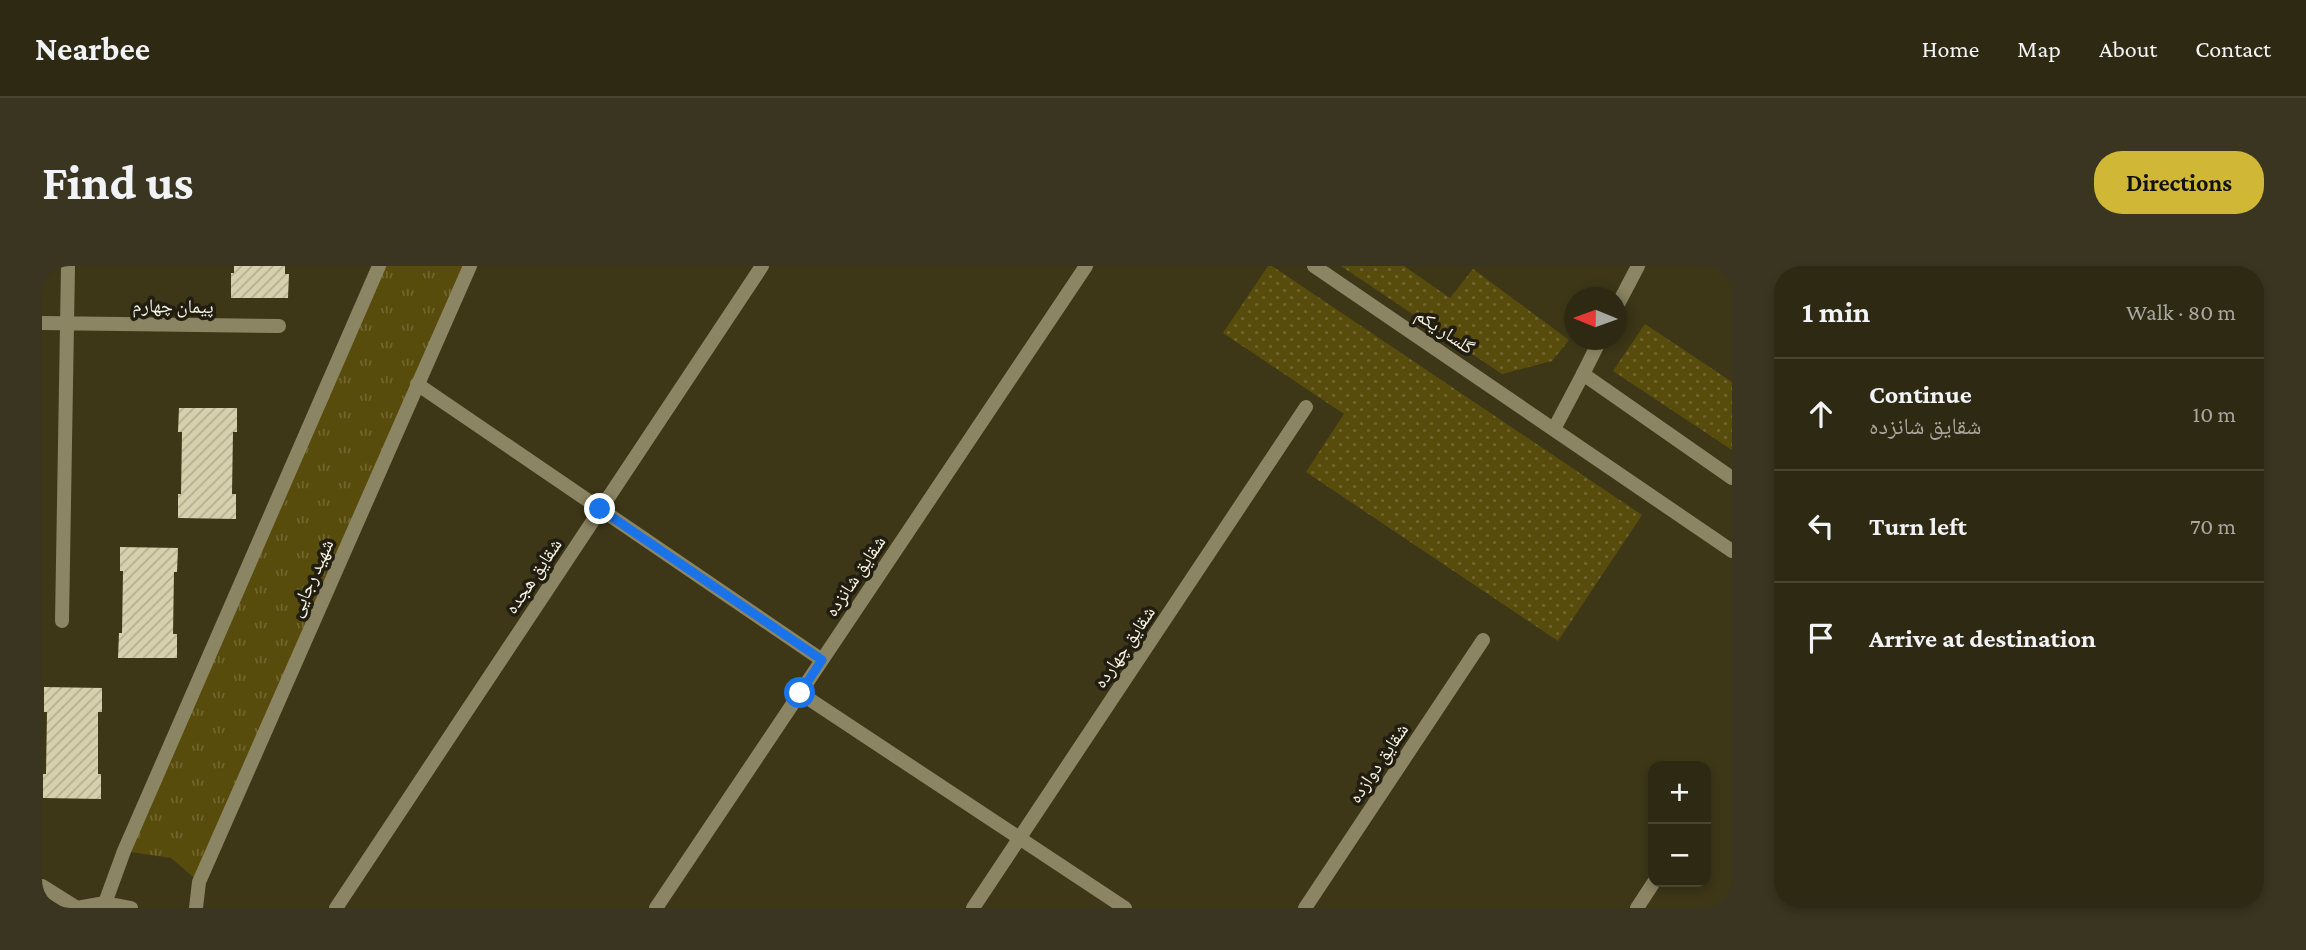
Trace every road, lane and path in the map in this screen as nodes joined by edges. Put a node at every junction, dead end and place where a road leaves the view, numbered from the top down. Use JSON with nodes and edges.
{"nodes":[{"id":1,"x":68,"y":266,"type":"edge"},
{"id":2,"x":379,"y":266,"type":"edge"},
{"id":3,"x":470,"y":266,"type":"edge"},
{"id":4,"x":762,"y":266,"type":"edge"},
{"id":5,"x":1086,"y":266,"type":"edge"},
{"id":6,"x":1314,"y":266,"type":"edge"},
{"id":7,"x":1638,"y":266,"type":"edge"},
{"id":8,"x":1627,"y":287,"type":"edge"},
{"id":9,"x":42,"y":323,"type":"edge"},
{"id":10,"x":67,"y":324,"type":"junction"},
{"id":11,"x":279,"y":326,"type":"dead end"},
{"id":12,"x":1595,"y":350,"type":"edge"},
{"id":13,"x":1583,"y":374,"type":"junction"},
{"id":14,"x":417,"y":384,"type":"junction"},
{"id":15,"x":1306,"y":407,"type":"dead end"},
{"id":16,"x":1554,"y":429,"type":"junction"},
{"id":17,"x":1732,"y":478,"type":"edge"},
{"id":18,"x":600,"y":509,"type":"junction"},
{"id":19,"x":1732,"y":551,"type":"edge"},
{"id":20,"x":62,"y":621,"type":"dead end"},
{"id":21,"x":1483,"y":640,"type":"dead end"},
{"id":22,"x":822,"y":660,"type":"junction"},
{"id":23,"x":800,"y":693,"type":"junction"},
{"id":24,"x":1019,"y":838,"type":"junction"},
{"id":25,"x":42,"y":886,"type":"edge"},
{"id":26,"x":1651,"y":887,"type":"edge"},
{"id":27,"x":105,"y":903,"type":"junction"},
{"id":28,"x":77,"y":908,"type":"edge"},
{"id":29,"x":131,"y":908,"type":"edge"},
{"id":30,"x":196,"y":908,"type":"edge"},
{"id":31,"x":336,"y":908,"type":"edge"},
{"id":32,"x":656,"y":908,"type":"edge"},
{"id":33,"x":973,"y":908,"type":"edge"},
{"id":34,"x":1125,"y":908,"type":"edge"},
{"id":35,"x":1305,"y":908,"type":"edge"},
{"id":36,"x":1637,"y":908,"type":"edge"}],
"edges":[{"from":1,"to":10,"type":"street"},
{"from":2,"to":27,"type":"street"},
{"from":3,"to":14,"type":"street","name":"شهید رجایی"},
{"from":4,"to":18,"type":"street","name":"شقایق هجده"},
{"from":5,"to":22,"type":"street","name":"شقایق شانزده"},
{"from":6,"to":16,"type":"street","name":"گلسار یکم"},
{"from":7,"to":8,"type":"street"},
{"from":9,"to":10,"type":"street","name":"پیمان چهارم"},
{"from":10,"to":11,"type":"street","name":"پیمان چهارم"},
{"from":10,"to":20,"type":"street"},
{"from":12,"to":13,"type":"street"},
{"from":13,"to":16,"type":"street"},
{"from":13,"to":17,"type":"street"},
{"from":14,"to":18,"type":"street"},
{"from":14,"to":30,"type":"street","name":"شهید رجایی"},
{"from":15,"to":24,"type":"street","name":"شقایق چهارده"},
{"from":16,"to":19,"type":"street","name":"گلسار یکم"},
{"from":18,"to":22,"type":"street"},
{"from":18,"to":31,"type":"street","name":"شقایق هجده"},
{"from":21,"to":35,"type":"street","name":"شقایق دوازده"},
{"from":22,"to":23,"type":"street","name":"شقایق شانزده"},
{"from":23,"to":24,"type":"street"},
{"from":23,"to":32,"type":"street","name":"شقایق شانزده"},
{"from":24,"to":33,"type":"street","name":"شقایق چهارده"},
{"from":24,"to":34,"type":"street"},
{"from":25,"to":28,"type":"street"},
{"from":26,"to":36,"type":"street"},
{"from":27,"to":28,"type":"street"},
{"from":27,"to":29,"type":"street"}]}
